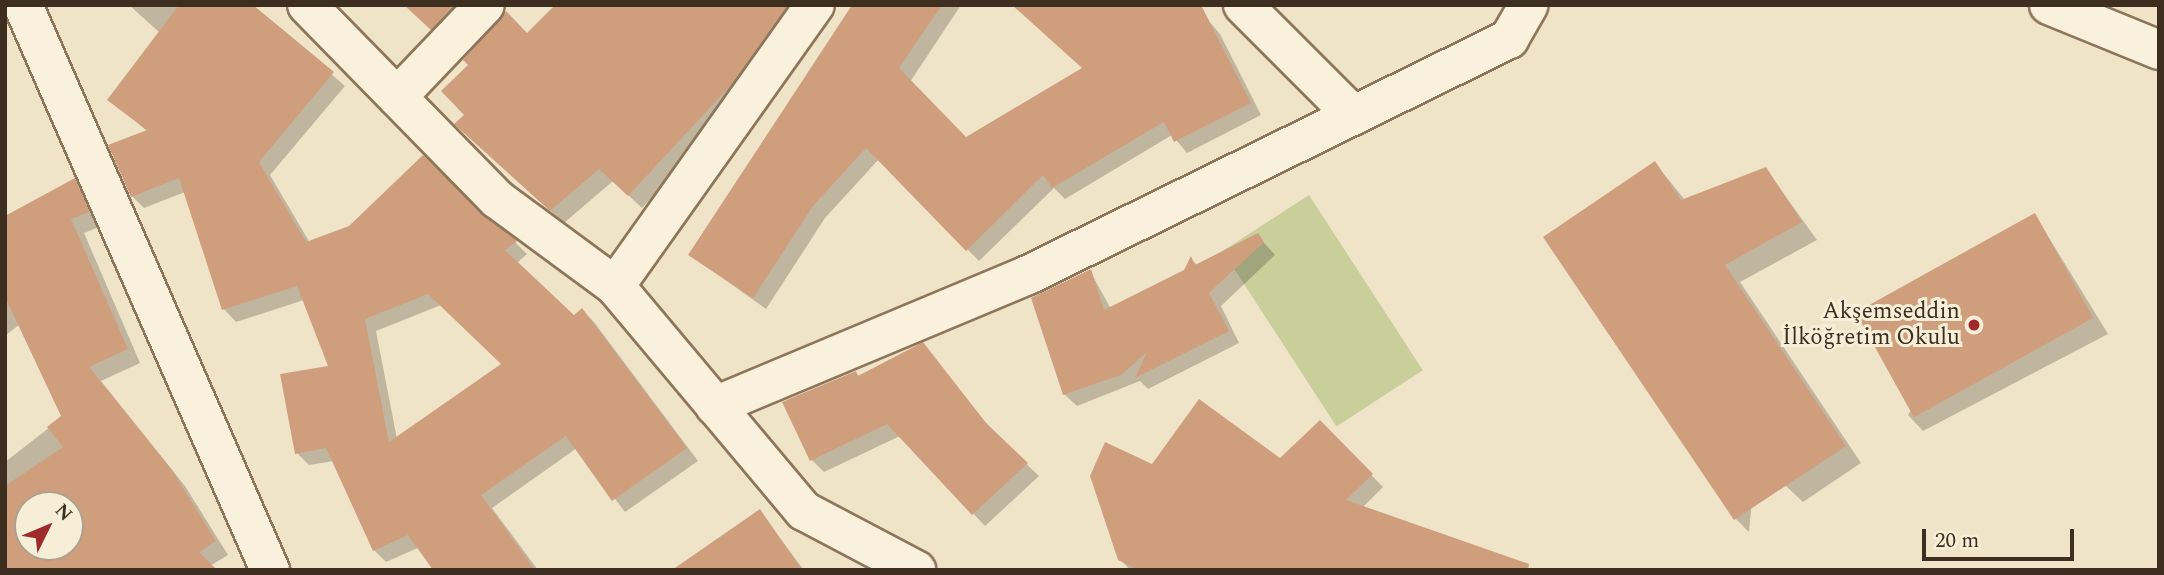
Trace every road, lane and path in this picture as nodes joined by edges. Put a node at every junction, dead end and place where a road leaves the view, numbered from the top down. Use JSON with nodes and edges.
{"nodes":[{"id":1,"x":23,"y":5,"type":"edge"},
{"id":2,"x":307,"y":5,"type":"edge"},
{"id":3,"x":485,"y":5,"type":"edge"},
{"id":4,"x":815,"y":5,"type":"edge"},
{"id":5,"x":1243,"y":5,"type":"edge"},
{"id":6,"x":1529,"y":5,"type":"edge"},
{"id":7,"x":2049,"y":5,"type":"edge"},
{"id":8,"x":2159,"y":50,"type":"edge"},
{"id":9,"x":397,"y":97,"type":"junction"},
{"id":10,"x":1353,"y":115,"type":"junction"},
{"id":11,"x":615,"y":286,"type":"junction"},
{"id":12,"x":715,"y":406,"type":"junction"},
{"id":13,"x":270,"y":570,"type":"edge"},
{"id":14,"x":916,"y":570,"type":"edge"}],
"edges":[{"from":1,"to":13,"type":"street"},
{"from":2,"to":9,"type":"street"},
{"from":3,"to":9,"type":"street"},
{"from":4,"to":11,"type":"street"},
{"from":5,"to":10,"type":"street"},
{"from":6,"to":10,"type":"street"},
{"from":7,"to":8,"type":"street"},
{"from":9,"to":11,"type":"street"},
{"from":10,"to":12,"type":"street"},
{"from":11,"to":12,"type":"street"},
{"from":12,"to":14,"type":"street"}]}
